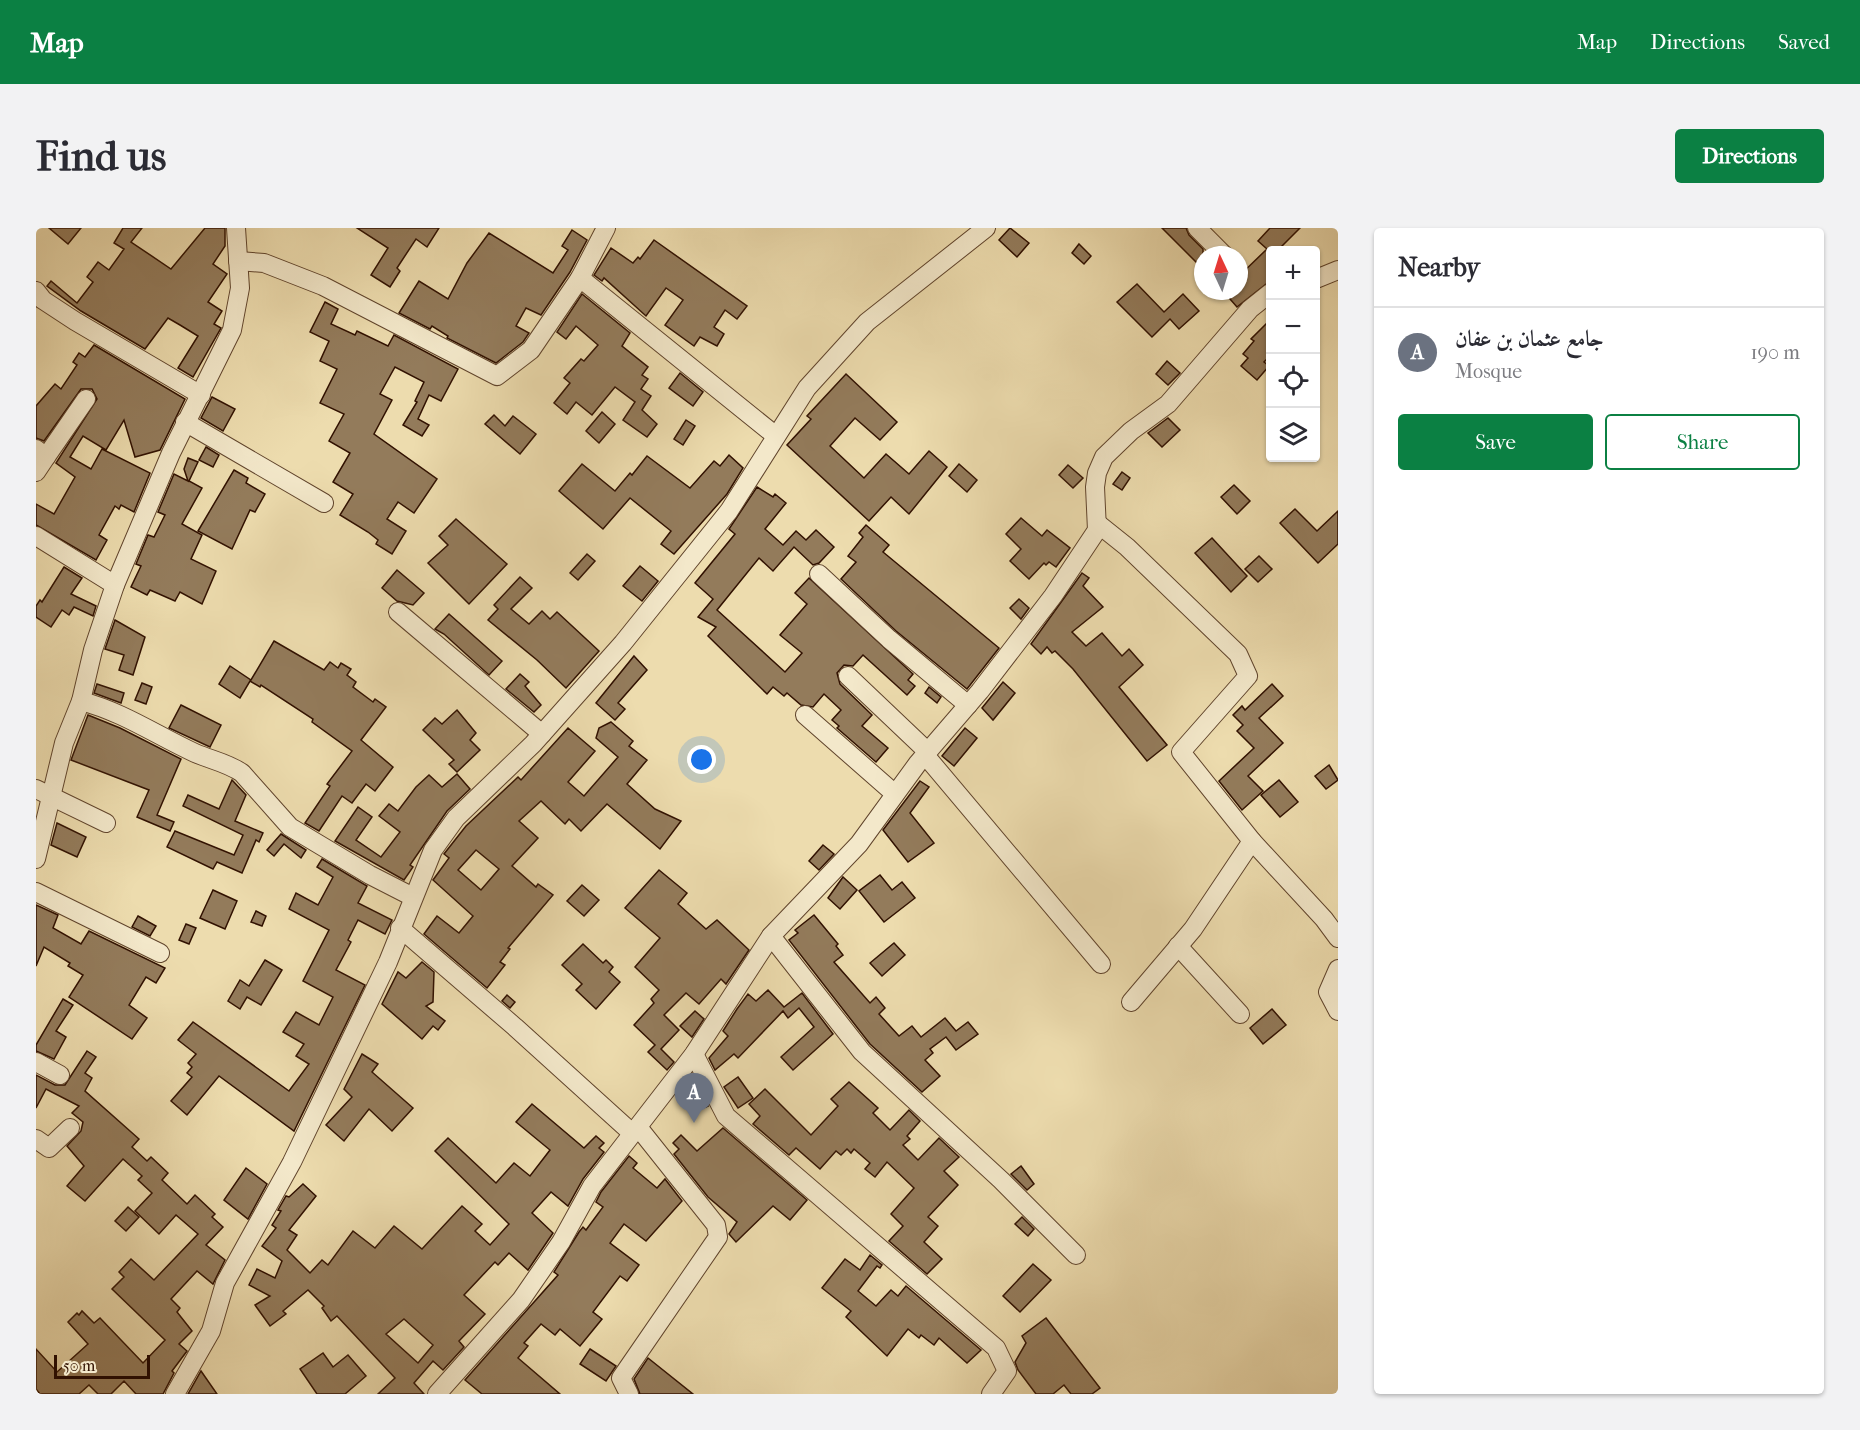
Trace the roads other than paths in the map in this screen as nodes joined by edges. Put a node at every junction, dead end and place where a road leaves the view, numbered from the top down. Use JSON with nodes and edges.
{"nodes":[{"id":1,"x":236,"y":228,"type":"edge"},
{"id":2,"x":606,"y":228,"type":"edge"},
{"id":3,"x":986,"y":228,"type":"edge"},
{"id":4,"x":1197,"y":228,"type":"edge"},
{"id":5,"x":1215,"y":246,"type":"edge"},
{"id":6,"x":238,"y":261,"type":"junction"},
{"id":7,"x":1338,"y":270,"type":"edge"},
{"id":8,"x":1320,"y":277,"type":"edge"},
{"id":9,"x":580,"y":278,"type":"junction"},
{"id":10,"x":36,"y":291,"type":"edge"},
{"id":11,"x":1266,"y":297,"type":"edge"},
{"id":12,"x":201,"y":394,"type":"junction"},
{"id":13,"x":86,"y":399,"type":"dead end"},
{"id":14,"x":185,"y":422,"type":"junction"},
{"id":15,"x":776,"y":436,"type":"junction"},
{"id":16,"x":39,"y":459,"type":"edge"},
{"id":17,"x":324,"y":503,"type":"dead end"},
{"id":18,"x":1097,"y":523,"type":"junction"},
{"id":19,"x":36,"y":536,"type":"edge"},
{"id":20,"x":819,"y":574,"type":"dead end"},
{"id":21,"x":115,"y":585,"type":"junction"},
{"id":22,"x":398,"y":612,"type":"dead end"},
{"id":23,"x":848,"y":676,"type":"dead end"},
{"id":24,"x":81,"y":701,"type":"junction"},
{"id":25,"x":968,"y":705,"type":"junction"},
{"id":26,"x":805,"y":715,"type":"dead end"},
{"id":27,"x":542,"y":734,"type":"junction"},
{"id":28,"x":926,"y":753,"type":"junction"},
{"id":29,"x":44,"y":793,"type":"edge"},
{"id":30,"x":895,"y":794,"type":"junction"},
{"id":31,"x":106,"y":823,"type":"dead end"},
{"id":32,"x":1252,"y":841,"type":"junction"},
{"id":33,"x":36,"y":860,"type":"edge"},
{"id":34,"x":36,"y":892,"type":"edge"},
{"id":35,"x":413,"y":897,"type":"junction"},
{"id":36,"x":400,"y":928,"type":"junction"},
{"id":37,"x":771,"y":936,"type":"junction"},
{"id":38,"x":1338,"y":938,"type":"edge"},
{"id":39,"x":1178,"y":946,"type":"junction"},
{"id":40,"x":160,"y":952,"type":"dead end"},
{"id":41,"x":1101,"y":964,"type":"dead end"},
{"id":42,"x":1338,"y":969,"type":"edge"},
{"id":43,"x":1131,"y":1002,"type":"dead end"},
{"id":44,"x":1338,"y":1011,"type":"edge"},
{"id":45,"x":1240,"y":1014,"type":"dead end"},
{"id":46,"x":694,"y":1054,"type":"junction"},
{"id":47,"x":36,"y":1062,"type":"edge"},
{"id":48,"x":60,"y":1075,"type":"dead end"},
{"id":49,"x":70,"y":1128,"type":"dead end"},
{"id":50,"x":635,"y":1130,"type":"junction"},
{"id":51,"x":36,"y":1139,"type":"edge"},
{"id":52,"x":1076,"y":1255,"type":"dead end"},
{"id":53,"x":175,"y":1394,"type":"edge"},
{"id":54,"x":437,"y":1394,"type":"edge"},
{"id":55,"x":629,"y":1394,"type":"edge"},
{"id":56,"x":991,"y":1394,"type":"edge"}],
"edges":[{"from":1,"to":6,"type":"street"},
{"from":2,"to":9,"type":"street"},
{"from":3,"to":15,"type":"street"},
{"from":4,"to":5,"type":"street"},
{"from":6,"to":9,"type":"street"},
{"from":6,"to":12,"type":"street"},
{"from":7,"to":8,"type":"street"},
{"from":9,"to":15,"type":"street"},
{"from":10,"to":12,"type":"street"},
{"from":11,"to":18,"type":"street"},
{"from":12,"to":14,"type":"street"},
{"from":13,"to":16,"type":"street"},
{"from":14,"to":17,"type":"street"},
{"from":14,"to":21,"type":"street"},
{"from":15,"to":27,"type":"street"},
{"from":18,"to":25,"type":"street"},
{"from":18,"to":32,"type":"street"},
{"from":19,"to":21,"type":"street"},
{"from":20,"to":25,"type":"street"},
{"from":21,"to":24,"type":"street"},
{"from":22,"to":27,"type":"street"},
{"from":23,"to":28,"type":"street"},
{"from":24,"to":29,"type":"street"},
{"from":24,"to":35,"type":"street"},
{"from":25,"to":28,"type":"street"},
{"from":26,"to":30,"type":"street"},
{"from":27,"to":35,"type":"street"},
{"from":28,"to":30,"type":"street"},
{"from":28,"to":41,"type":"street"},
{"from":29,"to":31,"type":"street"},
{"from":29,"to":33,"type":"street"},
{"from":30,"to":37,"type":"street"},
{"from":32,"to":38,"type":"street"},
{"from":32,"to":39,"type":"street"},
{"from":34,"to":40,"type":"street"},
{"from":35,"to":36,"type":"street"},
{"from":36,"to":50,"type":"street"},
{"from":36,"to":53,"type":"street"},
{"from":37,"to":46,"type":"street"},
{"from":37,"to":52,"type":"street"},
{"from":39,"to":43,"type":"street"},
{"from":39,"to":45,"type":"street"},
{"from":42,"to":44,"type":"street"},
{"from":46,"to":50,"type":"street"},
{"from":46,"to":56,"type":"street"},
{"from":47,"to":48,"type":"street"},
{"from":49,"to":51,"type":"street"},
{"from":50,"to":54,"type":"street"},
{"from":50,"to":55,"type":"street"}]}
